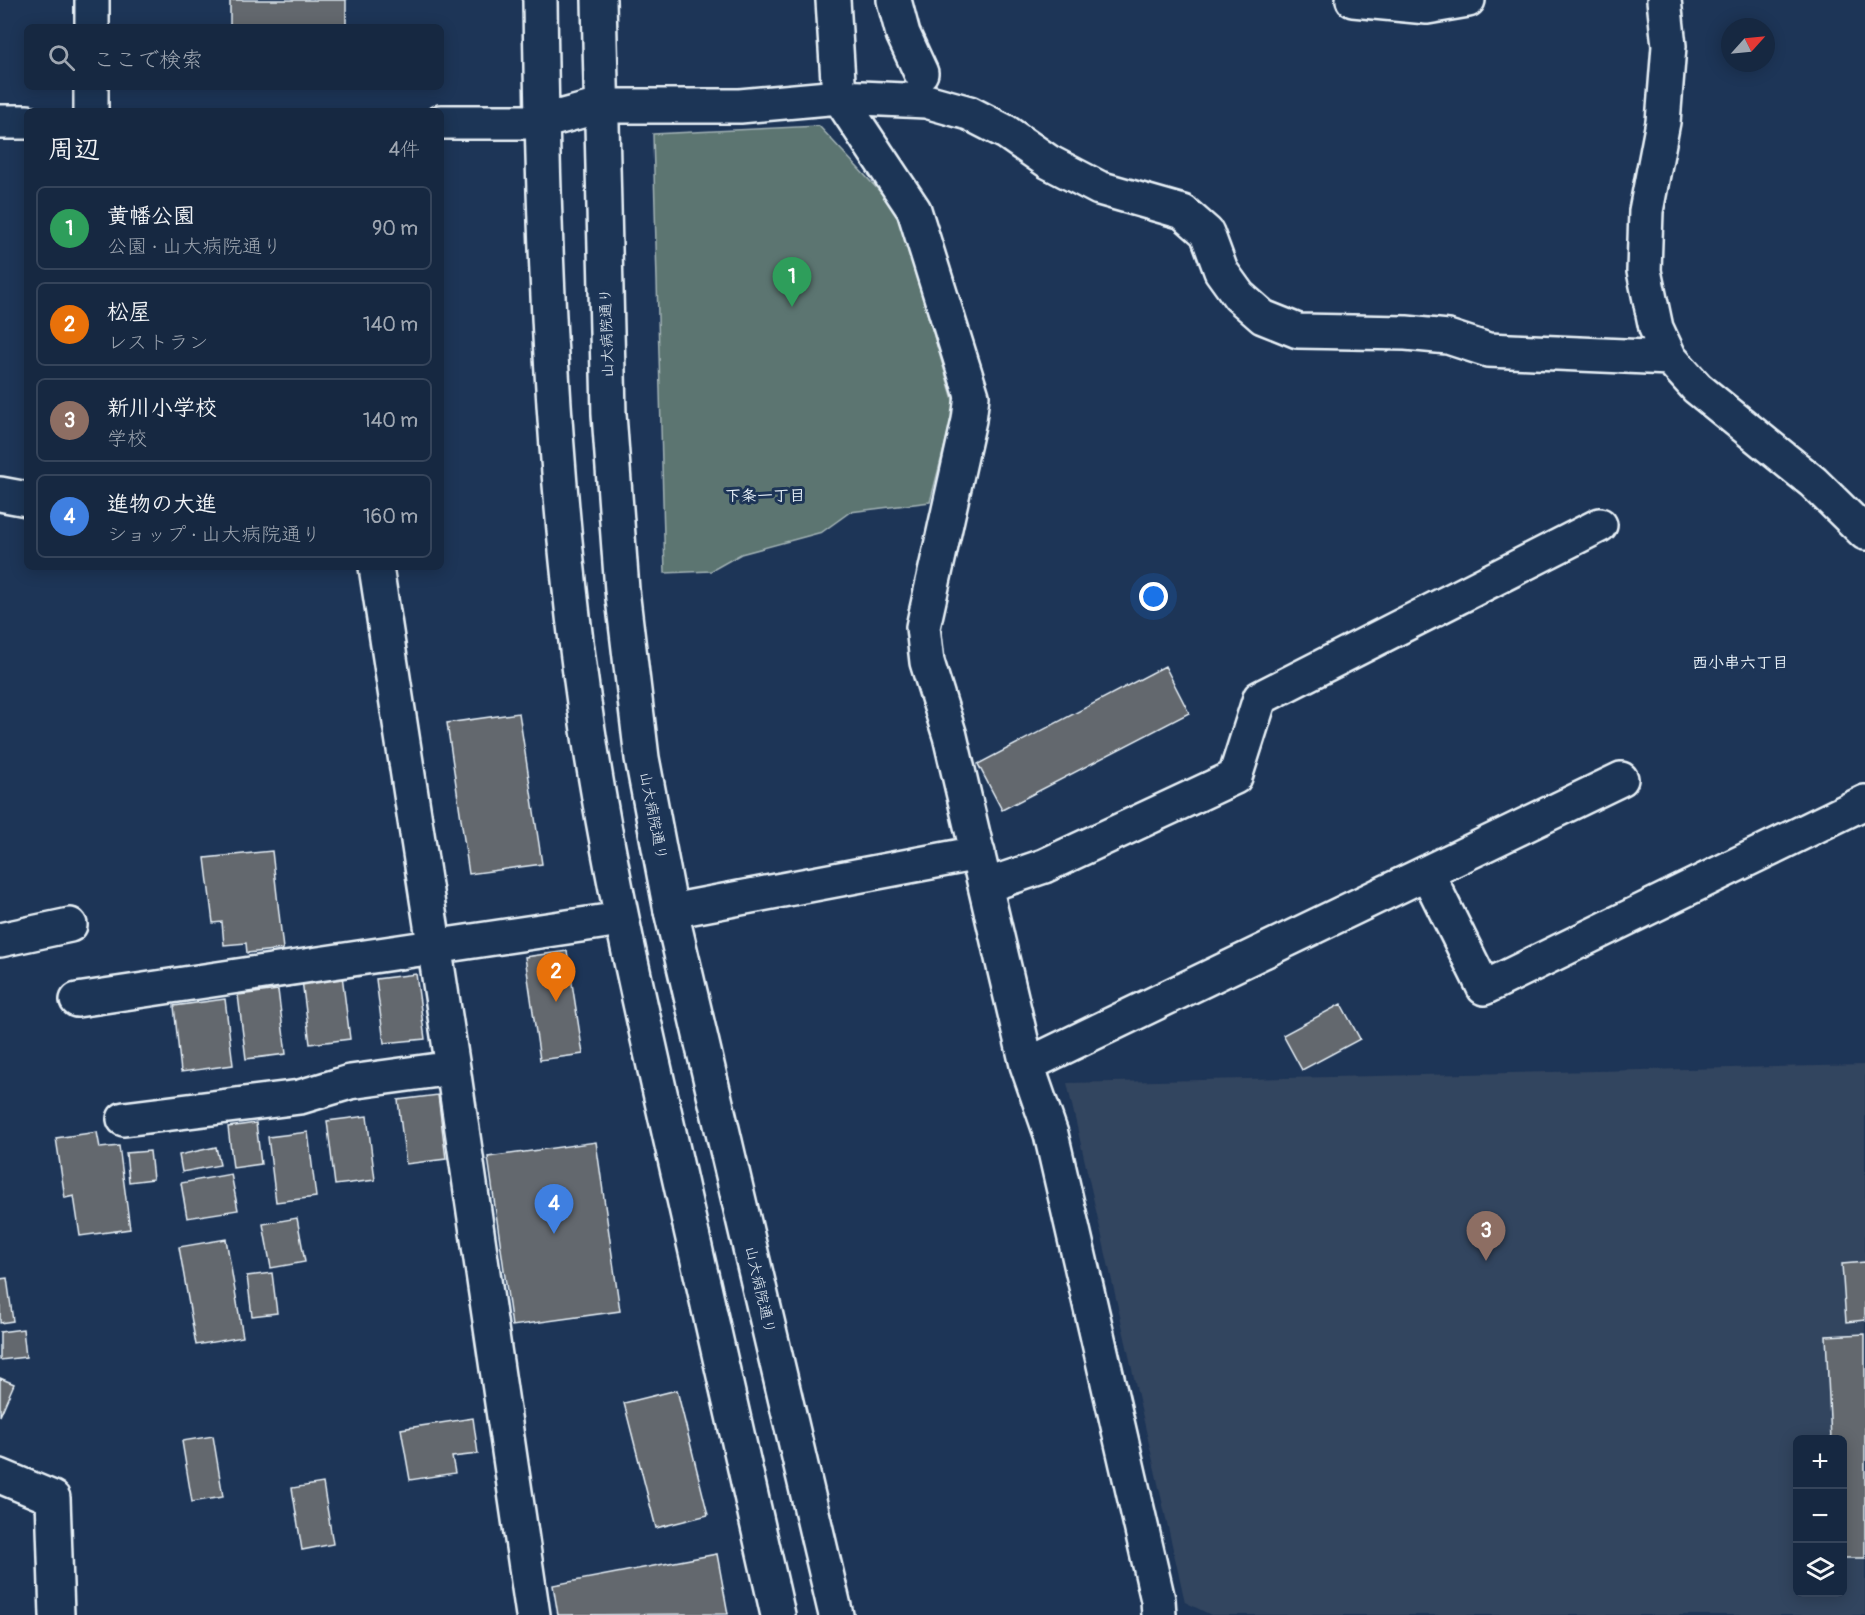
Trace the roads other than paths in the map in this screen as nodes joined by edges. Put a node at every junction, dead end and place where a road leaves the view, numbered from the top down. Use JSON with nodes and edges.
{"nodes":[{"id":1,"x":92,"y":0,"type":"edge"},
{"id":2,"x":540,"y":0,"type":"edge"},
{"id":3,"x":599,"y":0,"type":"edge"},
{"id":4,"x":833,"y":0,"type":"edge"},
{"id":5,"x":894,"y":0,"type":"edge"},
{"id":6,"x":1353,"y":0,"type":"edge"},
{"id":7,"x":1468,"y":0,"type":"edge"},
{"id":8,"x":1664,"y":0,"type":"edge"},
{"id":9,"x":92,"y":24,"type":"edge"},
{"id":10,"x":921,"y":72,"type":"dead end"},
{"id":11,"x":91,"y":90,"type":"edge"},
{"id":12,"x":839,"y":97,"type":"junction"},
{"id":13,"x":600,"y":106,"type":"junction"},
{"id":14,"x":91,"y":108,"type":"edge"},
{"id":15,"x":0,"y":122,"type":"edge"},
{"id":16,"x":24,"y":122,"type":"edge"},
{"id":17,"x":444,"y":122,"type":"edge"},
{"id":18,"x":541,"y":122,"type":"junction"},
{"id":19,"x":1670,"y":358,"type":"junction"},
{"id":20,"x":0,"y":494,"type":"edge"},
{"id":21,"x":24,"y":498,"type":"edge"},
{"id":22,"x":1600,"y":525,"type":"dead end"},
{"id":23,"x":1865,"y":533,"type":"edge"},
{"id":24,"x":376,"y":570,"type":"edge"},
{"id":25,"x":1621,"y":779,"type":"dead end"},
{"id":26,"x":1865,"y":802,"type":"edge"},
{"id":27,"x":978,"y":853,"type":"junction"},
{"id":28,"x":1427,"y":873,"type":"junction"},
{"id":29,"x":985,"y":886,"type":"junction"},
{"id":30,"x":671,"y":911,"type":"junction"},
{"id":31,"x":621,"y":919,"type":"junction"},
{"id":32,"x":70,"y":925,"type":"dead end"},
{"id":33,"x":0,"y":940,"type":"edge"},
{"id":34,"x":434,"y":947,"type":"junction"},
{"id":35,"x":77,"y":1000,"type":"dead end"},
{"id":36,"x":1027,"y":1065,"type":"junction"},
{"id":37,"x":453,"y":1068,"type":"junction"},
{"id":38,"x":124,"y":1119,"type":"dead end"},
{"id":39,"x":0,"y":1476,"type":"edge"},
{"id":40,"x":57,"y":1615,"type":"edge"},
{"id":41,"x":533,"y":1615,"type":"edge"},
{"id":42,"x":778,"y":1615,"type":"edge"},
{"id":43,"x":836,"y":1615,"type":"edge"},
{"id":44,"x":1159,"y":1615,"type":"edge"}],
"edges":[{"from":1,"to":9,"type":"street"},
{"from":2,"to":18,"type":"street"},
{"from":3,"to":13,"type":"street","name":"山大病院通り"},
{"from":4,"to":12,"type":"street"},
{"from":5,"to":10,"type":"street"},
{"from":6,"to":7,"type":"street"},
{"from":8,"to":19,"type":"street"},
{"from":11,"to":14,"type":"street"},
{"from":12,"to":13,"type":"street"},
{"from":12,"to":19,"type":"street"},
{"from":12,"to":27,"type":"street"},
{"from":13,"to":18,"type":"street"},
{"from":13,"to":30,"type":"street","name":"山大病院通り"},
{"from":15,"to":16,"type":"street"},
{"from":17,"to":18,"type":"street"},
{"from":18,"to":31,"type":"street"},
{"from":19,"to":23,"type":"street"},
{"from":20,"to":21,"type":"street"},
{"from":22,"to":29,"type":"street"},
{"from":24,"to":34,"type":"street"},
{"from":25,"to":28,"type":"street"},
{"from":26,"to":28,"type":"street"},
{"from":27,"to":29,"type":"street"},
{"from":27,"to":30,"type":"street"},
{"from":28,"to":36,"type":"street"},
{"from":29,"to":36,"type":"street"},
{"from":30,"to":43,"type":"street","name":"山大病院通り"},
{"from":31,"to":34,"type":"street"},
{"from":31,"to":42,"type":"street"},
{"from":32,"to":33,"type":"street"},
{"from":34,"to":35,"type":"street"},
{"from":34,"to":37,"type":"street"},
{"from":36,"to":44,"type":"street"},
{"from":37,"to":38,"type":"street"},
{"from":37,"to":41,"type":"street"},
{"from":39,"to":40,"type":"street"}]}
